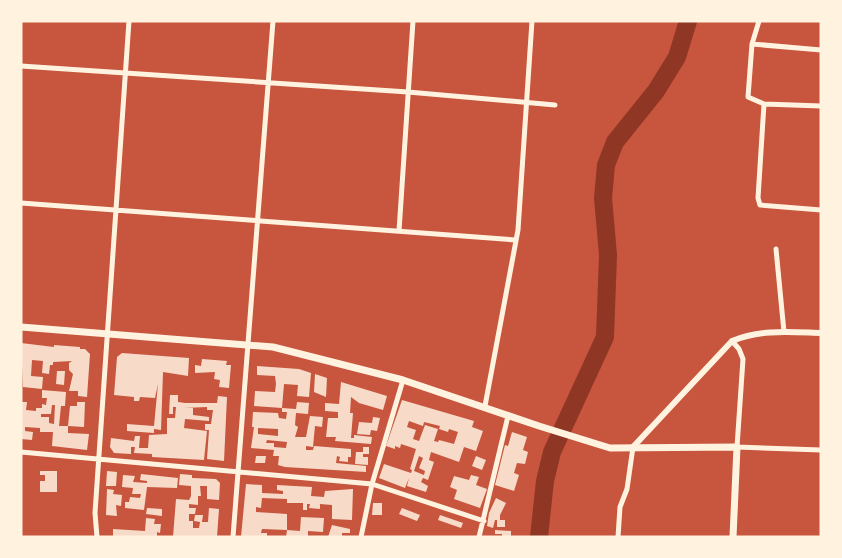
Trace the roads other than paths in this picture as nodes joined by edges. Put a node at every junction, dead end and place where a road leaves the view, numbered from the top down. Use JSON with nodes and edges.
{"nodes":[{"id":1,"x":129,"y":21,"type":"edge"},
{"id":2,"x":273,"y":21,"type":"edge"},
{"id":3,"x":412,"y":21,"type":"edge"},
{"id":4,"x":532,"y":21,"type":"edge"},
{"id":5,"x":759,"y":21,"type":"edge"},
{"id":6,"x":752,"y":44,"type":"junction"},
{"id":7,"x":821,"y":50,"type":"edge"},
{"id":8,"x":21,"y":66,"type":"edge"},
{"id":9,"x":125,"y":73,"type":"junction"},
{"id":10,"x":269,"y":83,"type":"junction"},
{"id":11,"x":408,"y":92,"type":"junction"},
{"id":12,"x":526,"y":102,"type":"junction"},
{"id":13,"x":764,"y":104,"type":"junction"},
{"id":14,"x":555,"y":105,"type":"dead end"},
{"id":15,"x":821,"y":106,"type":"edge"},
{"id":16,"x":21,"y":203,"type":"edge"},
{"id":17,"x":117,"y":209,"type":"junction"},
{"id":18,"x":821,"y":210,"type":"edge"},
{"id":19,"x":259,"y":221,"type":"junction"},
{"id":20,"x":399,"y":231,"type":"junction"},
{"id":21,"x":516,"y":240,"type":"junction"},
{"id":22,"x":776,"y":250,"type":"dead end"},
{"id":23,"x":21,"y":327,"type":"edge"},
{"id":24,"x":108,"y":332,"type":"junction"},
{"id":25,"x":784,"y":332,"type":"junction"},
{"id":26,"x":821,"y":333,"type":"edge"},
{"id":27,"x":732,"y":341,"type":"junction"},
{"id":28,"x":249,"y":344,"type":"junction"},
{"id":29,"x":403,"y":380,"type":"junction"},
{"id":30,"x":485,"y":406,"type":"junction"},
{"id":31,"x":508,"y":416,"type":"junction"},
{"id":32,"x":633,"y":447,"type":"junction"},
{"id":33,"x":738,"y":447,"type":"junction"},
{"id":34,"x":821,"y":450,"type":"edge"},
{"id":35,"x":21,"y":452,"type":"edge"},
{"id":36,"x":99,"y":457,"type":"junction"},
{"id":37,"x":239,"y":471,"type":"junction"},
{"id":38,"x":372,"y":484,"type":"junction"},
{"id":39,"x":484,"y":521,"type":"junction"},
{"id":40,"x":97,"y":537,"type":"edge"},
{"id":41,"x":233,"y":537,"type":"edge"},
{"id":42,"x":361,"y":537,"type":"edge"},
{"id":43,"x":479,"y":537,"type":"edge"},
{"id":44,"x":618,"y":537,"type":"edge"},
{"id":45,"x":733,"y":537,"type":"edge"}],
"edges":[{"from":1,"to":9,"type":"street"},
{"from":2,"to":10,"type":"street"},
{"from":3,"to":11,"type":"street"},
{"from":4,"to":12,"type":"street"},
{"from":5,"to":6,"type":"street"},
{"from":6,"to":7,"type":"street"},
{"from":6,"to":13,"type":"street"},
{"from":8,"to":9,"type":"street"},
{"from":9,"to":10,"type":"street"},
{"from":9,"to":17,"type":"street"},
{"from":10,"to":11,"type":"street"},
{"from":10,"to":19,"type":"street"},
{"from":11,"to":12,"type":"street"},
{"from":11,"to":20,"type":"street"},
{"from":12,"to":14,"type":"street"},
{"from":12,"to":21,"type":"street"},
{"from":13,"to":15,"type":"street"},
{"from":13,"to":18,"type":"street"},
{"from":16,"to":17,"type":"street"},
{"from":17,"to":19,"type":"street"},
{"from":17,"to":24,"type":"street"},
{"from":19,"to":20,"type":"street"},
{"from":19,"to":28,"type":"street"},
{"from":20,"to":21,"type":"street"},
{"from":21,"to":30,"type":"street"},
{"from":22,"to":25,"type":"street"},
{"from":23,"to":24,"type":"main road"},
{"from":24,"to":28,"type":"main road"},
{"from":24,"to":36,"type":"street"},
{"from":25,"to":26,"type":"street"},
{"from":25,"to":27,"type":"street"},
{"from":27,"to":32,"type":"street"},
{"from":27,"to":33,"type":"street"},
{"from":28,"to":29,"type":"main road"},
{"from":28,"to":37,"type":"street"},
{"from":29,"to":30,"type":"main road"},
{"from":29,"to":38,"type":"street"},
{"from":30,"to":31,"type":"main road"},
{"from":31,"to":32,"type":"main road"},
{"from":31,"to":39,"type":"street"},
{"from":32,"to":33,"type":"main road"},
{"from":32,"to":44,"type":"street"},
{"from":33,"to":34,"type":"street"},
{"from":33,"to":45,"type":"main road"},
{"from":35,"to":36,"type":"street"},
{"from":36,"to":37,"type":"street"},
{"from":36,"to":40,"type":"street"},
{"from":37,"to":38,"type":"street"},
{"from":37,"to":41,"type":"street"},
{"from":38,"to":39,"type":"street"},
{"from":38,"to":42,"type":"street"},
{"from":39,"to":43,"type":"street"}]}
